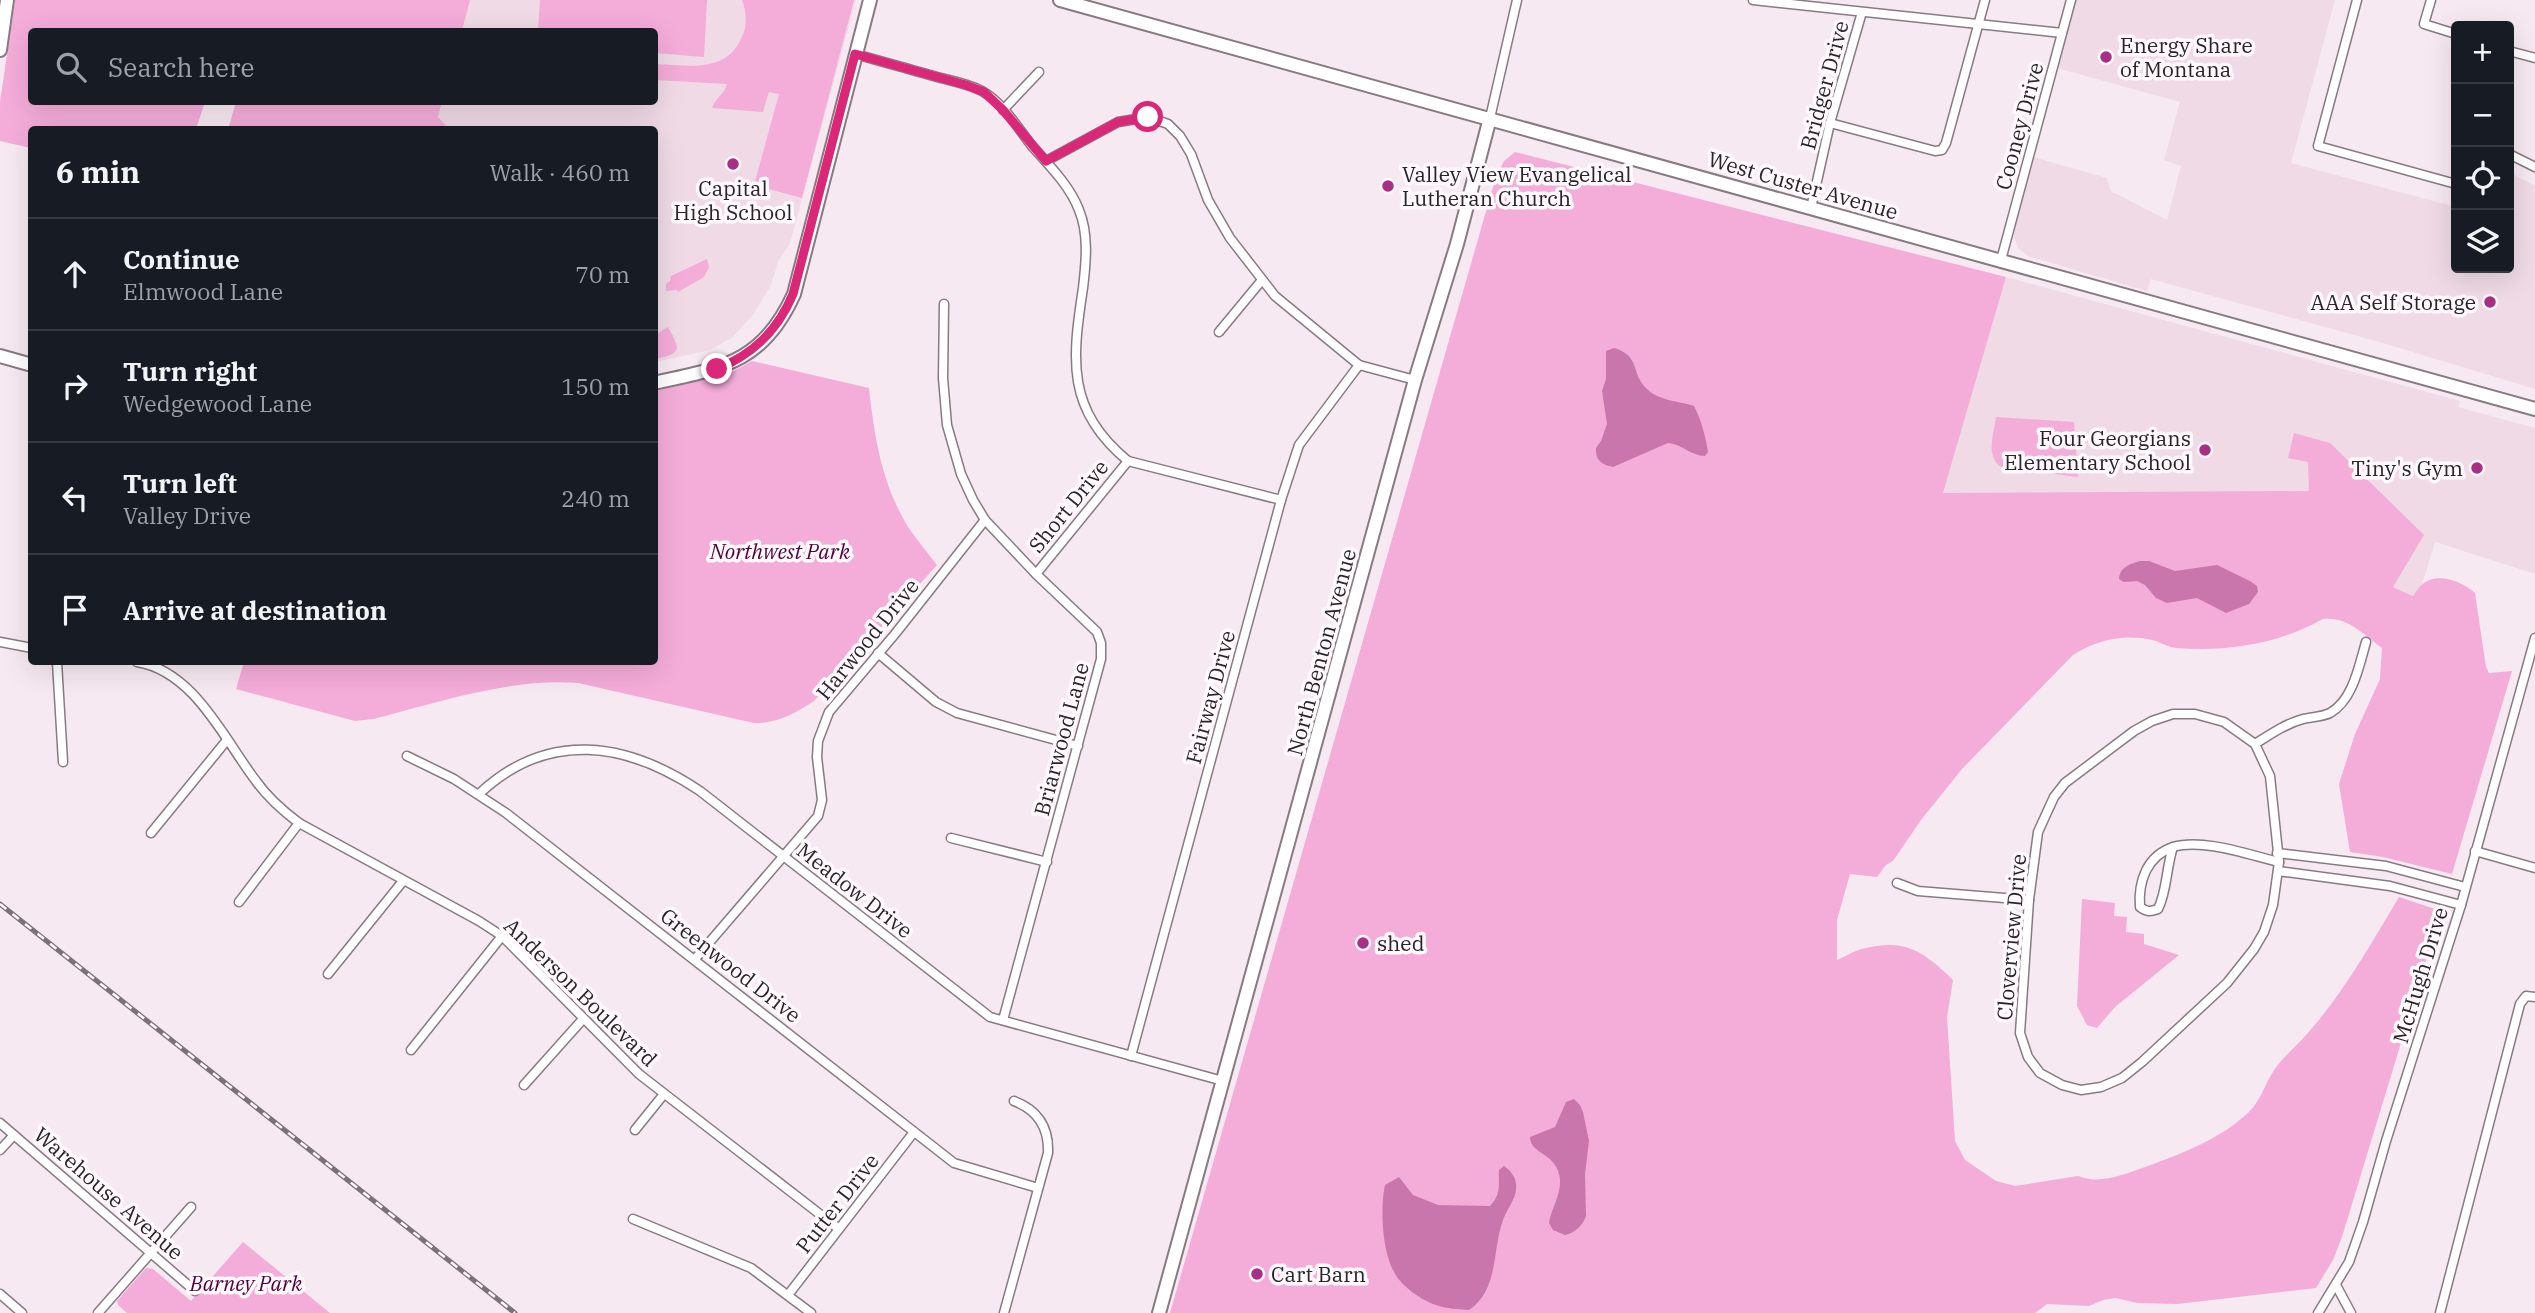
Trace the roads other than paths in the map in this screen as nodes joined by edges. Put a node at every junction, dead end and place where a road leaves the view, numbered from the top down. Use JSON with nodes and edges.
{"nodes":[{"id":1,"x":7,"y":0,"type":"edge"},
{"id":2,"x":870,"y":0,"type":"edge"},
{"id":3,"x":1060,"y":0,"type":"edge"},
{"id":4,"x":1517,"y":0,"type":"edge"},
{"id":5,"x":1753,"y":0,"type":"edge"},
{"id":6,"x":1985,"y":0,"type":"edge"},
{"id":7,"x":2071,"y":0,"type":"edge"},
{"id":8,"x":2357,"y":0,"type":"edge"},
{"id":9,"x":2431,"y":0,"type":"edge"},
{"id":10,"x":1862,"y":12,"type":"junction"},
{"id":11,"x":1978,"y":23,"type":"junction"},
{"id":12,"x":2451,"y":32,"type":"edge"},
{"id":13,"x":2062,"y":33,"type":"junction"},
{"id":14,"x":0,"y":50,"type":"edge"},
{"id":15,"x":2514,"y":52,"type":"edge"},
{"id":16,"x":855,"y":54,"type":"junction"},
{"id":17,"x":2535,"y":58,"type":"edge"},
{"id":18,"x":1039,"y":72,"type":"dead end"},
{"id":19,"x":1003,"y":110,"type":"junction"},
{"id":20,"x":1490,"y":118,"type":"junction"},
{"id":21,"x":1830,"y":123,"type":"junction"},
{"id":22,"x":2514,"y":156,"type":"edge"},
{"id":23,"x":1046,"y":161,"type":"junction"},
{"id":24,"x":2535,"y":167,"type":"edge"},
{"id":25,"x":2451,"y":183,"type":"edge"},
{"id":26,"x":1811,"y":208,"type":"junction"},
{"id":27,"x":2001,"y":260,"type":"junction"},
{"id":28,"x":1262,"y":281,"type":"junction"},
{"id":29,"x":944,"y":304,"type":"dead end"},
{"id":30,"x":1219,"y":332,"type":"dead end"},
{"id":31,"x":0,"y":356,"type":"edge"},
{"id":32,"x":28,"y":364,"type":"edge"},
{"id":33,"x":1359,"y":365,"type":"junction"},
{"id":34,"x":1415,"y":380,"type":"junction"},
{"id":35,"x":658,"y":382,"type":"edge"},
{"id":36,"x":2535,"y":409,"type":"edge"},
{"id":37,"x":1128,"y":461,"type":"junction"},
{"id":38,"x":1281,"y":500,"type":"junction"},
{"id":39,"x":985,"y":520,"type":"junction"},
{"id":40,"x":1036,"y":574,"type":"junction"},
{"id":41,"x":2535,"y":638,"type":"edge"},
{"id":42,"x":0,"y":642,"type":"edge"},
{"id":43,"x":2365,"y":642,"type":"dead end"},
{"id":44,"x":28,"y":647,"type":"edge"},
{"id":45,"x":878,"y":653,"type":"junction"},
{"id":46,"x":57,"y":665,"type":"edge"},
{"id":47,"x":148,"y":665,"type":"edge"},
{"id":48,"x":227,"y":740,"type":"junction"},
{"id":49,"x":2255,"y":744,"type":"junction"},
{"id":50,"x":1078,"y":746,"type":"junction"},
{"id":51,"x":407,"y":756,"type":"dead end"},
{"id":52,"x":63,"y":762,"type":"dead end"},
{"id":53,"x":479,"y":794,"type":"junction"},
{"id":54,"x":299,"y":823,"type":"junction"},
{"id":55,"x":151,"y":834,"type":"dead end"},
{"id":56,"x":951,"y":838,"type":"dead end"},
{"id":57,"x":2173,"y":847,"type":"junction"},
{"id":58,"x":2475,"y":851,"type":"junction"},
{"id":59,"x":784,"y":857,"type":"junction"},
{"id":60,"x":1047,"y":862,"type":"junction"},
{"id":61,"x":2278,"y":862,"type":"junction"},
{"id":62,"x":2535,"y":868,"type":"edge"},
{"id":63,"x":403,"y":881,"type":"junction"},
{"id":64,"x":1897,"y":883,"type":"dead end"},
{"id":65,"x":2465,"y":887,"type":"junction"},
{"id":66,"x":2029,"y":900,"type":"junction"},
{"id":67,"x":239,"y":902,"type":"dead end"},
{"id":68,"x":2460,"y":905,"type":"junction"},
{"id":69,"x":502,"y":936,"type":"junction"},
{"id":70,"x":695,"y":959,"type":"junction"},
{"id":71,"x":328,"y":974,"type":"dead end"},
{"id":72,"x":2535,"y":997,"type":"edge"},
{"id":73,"x":583,"y":1019,"type":"junction"},
{"id":74,"x":1003,"y":1020,"type":"junction"},
{"id":75,"x":411,"y":1050,"type":"dead end"},
{"id":76,"x":1130,"y":1056,"type":"junction"},
{"id":77,"x":1223,"y":1081,"type":"junction"},
{"id":78,"x":524,"y":1086,"type":"dead end"},
{"id":79,"x":664,"y":1094,"type":"junction"},
{"id":80,"x":1014,"y":1101,"type":"dead end"},
{"id":81,"x":0,"y":1123,"type":"edge"},
{"id":82,"x":635,"y":1130,"type":"dead end"},
{"id":83,"x":914,"y":1132,"type":"junction"},
{"id":84,"x":14,"y":1135,"type":"junction"},
{"id":85,"x":0,"y":1150,"type":"edge"},
{"id":86,"x":1038,"y":1188,"type":"junction"},
{"id":87,"x":191,"y":1207,"type":"dead end"},
{"id":88,"x":633,"y":1219,"type":"dead end"},
{"id":89,"x":839,"y":1229,"type":"junction"},
{"id":90,"x":151,"y":1252,"type":"junction"},
{"id":91,"x":2336,"y":1285,"type":"junction"},
{"id":92,"x":195,"y":1291,"type":"dead end"},
{"id":93,"x":0,"y":1294,"type":"edge"},
{"id":94,"x":788,"y":1295,"type":"junction"},
{"id":95,"x":22,"y":1313,"type":"edge"},
{"id":96,"x":98,"y":1313,"type":"edge"},
{"id":97,"x":811,"y":1313,"type":"edge"},
{"id":98,"x":1004,"y":1313,"type":"edge"},
{"id":99,"x":1159,"y":1313,"type":"edge"},
{"id":100,"x":2318,"y":1313,"type":"edge"},
{"id":101,"x":2351,"y":1313,"type":"edge"},
{"id":102,"x":2440,"y":1313,"type":"edge"}],
"edges":[{"from":1,"to":14,"type":"main road"},
{"from":2,"to":16,"type":"main road"},
{"from":3,"to":20,"type":"main road","name":"West Custer Avenue"},
{"from":4,"to":20,"type":"street","name":"North Benton Avenue"},
{"from":5,"to":10,"type":"street"},
{"from":6,"to":11,"type":"street"},
{"from":7,"to":13,"type":"street","name":"Cooney Drive"},
{"from":8,"to":25,"type":"street"},
{"from":9,"to":12,"type":"street"},
{"from":10,"to":11,"type":"street"},
{"from":10,"to":21,"type":"street","name":"Bridger Drive"},
{"from":11,"to":13,"type":"street"},
{"from":11,"to":21,"type":"street"},
{"from":13,"to":27,"type":"street","name":"Cooney Drive"},
{"from":15,"to":17,"type":"street"},
{"from":16,"to":19,"type":"street"},
{"from":16,"to":35,"type":"main road"},
{"from":18,"to":19,"type":"street"},
{"from":19,"to":23,"type":"street"},
{"from":20,"to":26,"type":"main road","name":"West Custer Avenue"},
{"from":20,"to":34,"type":"main road","name":"North Benton Avenue"},
{"from":21,"to":26,"type":"street","name":"Bridger Drive"},
{"from":22,"to":24,"type":"street"},
{"from":23,"to":28,"type":"street"},
{"from":23,"to":37,"type":"street"},
{"from":26,"to":27,"type":"main road","name":"West Custer Avenue"},
{"from":27,"to":36,"type":"main road","name":"West Custer Avenue"},
{"from":28,"to":30,"type":"street"},
{"from":28,"to":33,"type":"street"},
{"from":29,"to":39,"type":"street","name":"Briarwood Lane"},
{"from":31,"to":32,"type":"main road"},
{"from":33,"to":34,"type":"street"},
{"from":33,"to":38,"type":"street","name":"Fairway Drive"},
{"from":34,"to":77,"type":"main road","name":"North Benton Avenue"},
{"from":37,"to":38,"type":"street"},
{"from":37,"to":40,"type":"street","name":"Short Drive"},
{"from":38,"to":76,"type":"street","name":"Fairway Drive"},
{"from":39,"to":40,"type":"street","name":"Briarwood Lane"},
{"from":39,"to":45,"type":"street","name":"Harwood Drive"},
{"from":40,"to":50,"type":"street","name":"Briarwood Lane"},
{"from":41,"to":58,"type":"street","name":"McHugh Drive"},
{"from":42,"to":44,"type":"street"},
{"from":43,"to":49,"type":"street"},
{"from":45,"to":50,"type":"street"},
{"from":45,"to":59,"type":"street","name":"Harwood Drive"},
{"from":46,"to":52,"type":"street"},
{"from":47,"to":48,"type":"street","name":"Anderson Boulevard"},
{"from":48,"to":54,"type":"street","name":"Anderson Boulevard"},
{"from":48,"to":55,"type":"street"},
{"from":49,"to":61,"type":"street","name":"Cloverview Drive"},
{"from":49,"to":66,"type":"street","name":"Cloverview Drive"},
{"from":50,"to":60,"type":"street","name":"Briarwood Lane"},
{"from":51,"to":53,"type":"street","name":"Greenwood Drive"},
{"from":53,"to":59,"type":"street","name":"Meadow Drive"},
{"from":53,"to":70,"type":"street","name":"Greenwood Drive"},
{"from":54,"to":63,"type":"street","name":"Anderson Boulevard"},
{"from":54,"to":67,"type":"street"},
{"from":56,"to":60,"type":"street"},
{"from":57,"to":57,"type":"street"},
{"from":57,"to":61,"type":"street"},
{"from":58,"to":62,"type":"street"},
{"from":58,"to":65,"type":"street","name":"McHugh Drive"},
{"from":59,"to":70,"type":"street","name":"Harwood Drive"},
{"from":59,"to":74,"type":"street","name":"Meadow Drive"},
{"from":60,"to":74,"type":"street","name":"Briarwood Lane"},
{"from":61,"to":65,"type":"street"},
{"from":61,"to":66,"type":"street","name":"Cloverview Drive"},
{"from":61,"to":68,"type":"street"},
{"from":63,"to":69,"type":"street","name":"Anderson Boulevard"},
{"from":63,"to":71,"type":"street"},
{"from":64,"to":66,"type":"street"},
{"from":65,"to":68,"type":"street","name":"McHugh Drive"},
{"from":68,"to":91,"type":"street","name":"McHugh Drive"},
{"from":69,"to":73,"type":"street","name":"Anderson Boulevard"},
{"from":69,"to":75,"type":"street"},
{"from":70,"to":83,"type":"street","name":"Greenwood Drive"},
{"from":72,"to":102,"type":"street"},
{"from":73,"to":78,"type":"street"},
{"from":73,"to":79,"type":"street","name":"Anderson Boulevard"},
{"from":74,"to":76,"type":"street","name":"Meadow Drive"},
{"from":76,"to":77,"type":"street","name":"Meadow Drive"},
{"from":77,"to":99,"type":"main road","name":"North Benton Avenue"},
{"from":79,"to":82,"type":"street"},
{"from":79,"to":89,"type":"street","name":"Anderson Boulevard"},
{"from":80,"to":86,"type":"street"},
{"from":81,"to":84,"type":"street","name":"Warehouse Avenue"},
{"from":83,"to":86,"type":"street","name":"Greenwood Drive"},
{"from":83,"to":89,"type":"street","name":"Putter Drive"},
{"from":84,"to":85,"type":"street"},
{"from":84,"to":90,"type":"street","name":"Warehouse Avenue"},
{"from":86,"to":98,"type":"street"},
{"from":87,"to":90,"type":"street"},
{"from":88,"to":94,"type":"street"},
{"from":89,"to":94,"type":"street","name":"Putter Drive"},
{"from":90,"to":92,"type":"street","name":"Warehouse Avenue"},
{"from":90,"to":96,"type":"street"},
{"from":91,"to":100,"type":"street","name":"McHugh Drive"},
{"from":91,"to":101,"type":"street"},
{"from":93,"to":95,"type":"street"},
{"from":94,"to":97,"type":"street"}]}
